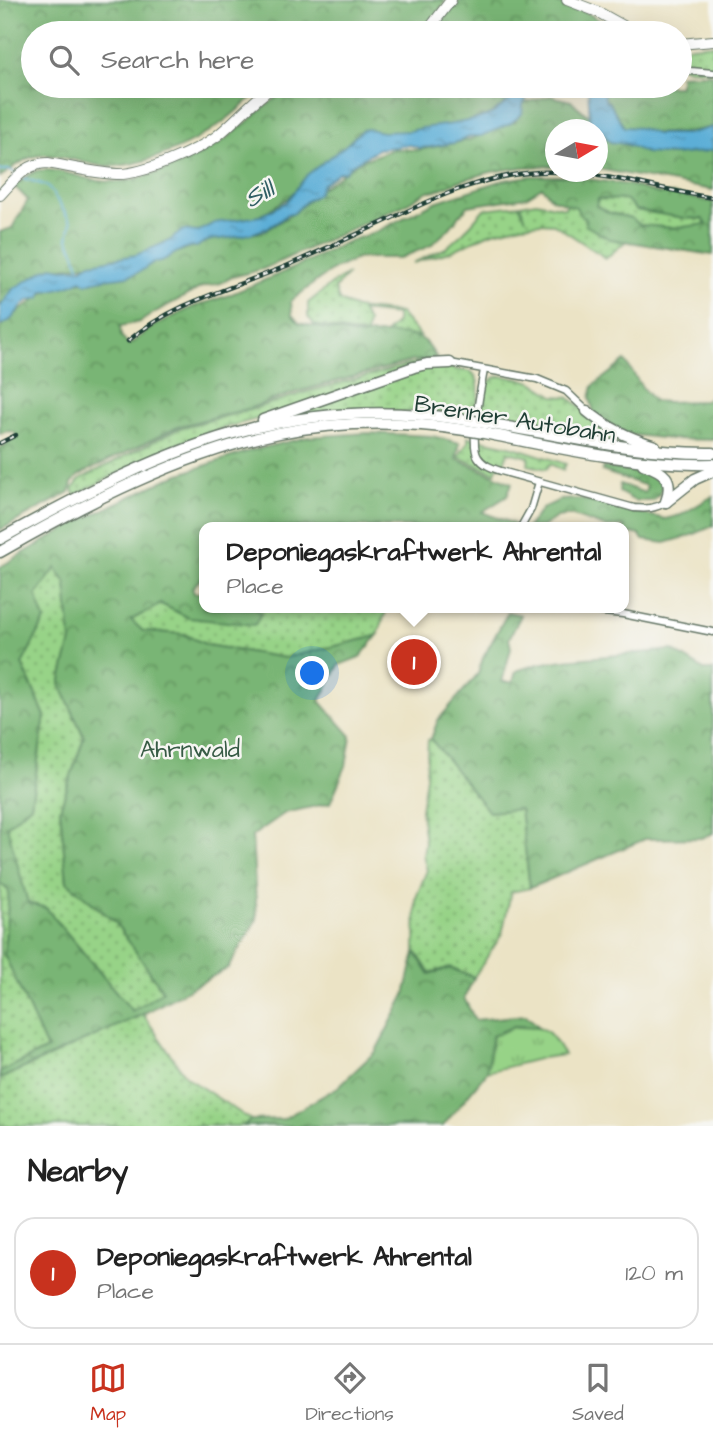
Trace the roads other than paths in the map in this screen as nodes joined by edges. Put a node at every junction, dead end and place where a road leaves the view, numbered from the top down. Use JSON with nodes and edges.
{"nodes":[{"id":1,"x":451,"y":0,"type":"edge"},
{"id":2,"x":567,"y":0,"type":"edge"},
{"id":3,"x":435,"y":21,"type":"edge"},
{"id":4,"x":613,"y":21,"type":"edge"},
{"id":5,"x":713,"y":41,"type":"edge"},
{"id":6,"x":692,"y":43,"type":"edge"},
{"id":7,"x":692,"y":71,"type":"edge"},
{"id":8,"x":713,"y":73,"type":"edge"},
{"id":9,"x":257,"y":98,"type":"edge"},
{"id":10,"x":0,"y":195,"type":"edge"},
{"id":11,"x":450,"y":363,"type":"joint"},
{"id":12,"x":484,"y":370,"type":"junction"},
{"id":13,"x":587,"y":411,"type":"joint"},
{"id":14,"x":466,"y":425,"type":"junction"},
{"id":15,"x":485,"y":428,"type":"junction"},
{"id":16,"x":222,"y":437,"type":"junction"},
{"id":17,"x":678,"y":452,"type":"junction"},
{"id":18,"x":713,"y":453,"type":"edge"},
{"id":19,"x":627,"y":458,"type":"junction"},
{"id":20,"x":713,"y":464,"type":"edge"},
{"id":21,"x":713,"y":471,"type":"edge"},
{"id":22,"x":539,"y":482,"type":"junction"},
{"id":23,"x":666,"y":502,"type":"junction"},
{"id":24,"x":524,"y":522,"type":"edge"},
{"id":25,"x":0,"y":539,"type":"edge"},
{"id":26,"x":0,"y":552,"type":"edge"},
{"id":27,"x":613,"y":613,"type":"edge"},
{"id":28,"x":713,"y":632,"type":"edge"}],
"edges":[{"from":1,"to":3,"type":"main road"},
{"from":2,"to":4,"type":"main road"},
{"from":5,"to":6,"type":"main road"},
{"from":7,"to":8,"type":"street"},
{"from":9,"to":10,"type":"main road"},
{"from":11,"to":12,"type":"street"},
{"from":11,"to":16,"type":"highway"},
{"from":12,"to":13,"type":"street"},
{"from":12,"to":22,"type":"street"},
{"from":13,"to":17,"type":"highway"},
{"from":14,"to":15,"type":"highway","name":"Brenner Autobahn","bridge":true},
{"from":14,"to":16,"type":"highway","name":"Brenner Autobahn"},
{"from":14,"to":26,"type":"highway","name":"Brenner Autobahn"},
{"from":15,"to":17,"type":"highway","name":"Brenner Autobahn"},
{"from":15,"to":19,"type":"highway","name":"Brenner Autobahn"},
{"from":16,"to":25,"type":"highway","name":"Brenner Autobahn"},
{"from":17,"to":18,"type":"highway","name":"Brenner Autobahn"},
{"from":19,"to":20,"type":"highway","name":"Brenner Autobahn"},
{"from":19,"to":23,"type":"highway"},
{"from":21,"to":23,"type":"highway"},
{"from":22,"to":23,"type":"street"},
{"from":22,"to":24,"type":"street"},
{"from":27,"to":28,"type":"street"}]}
